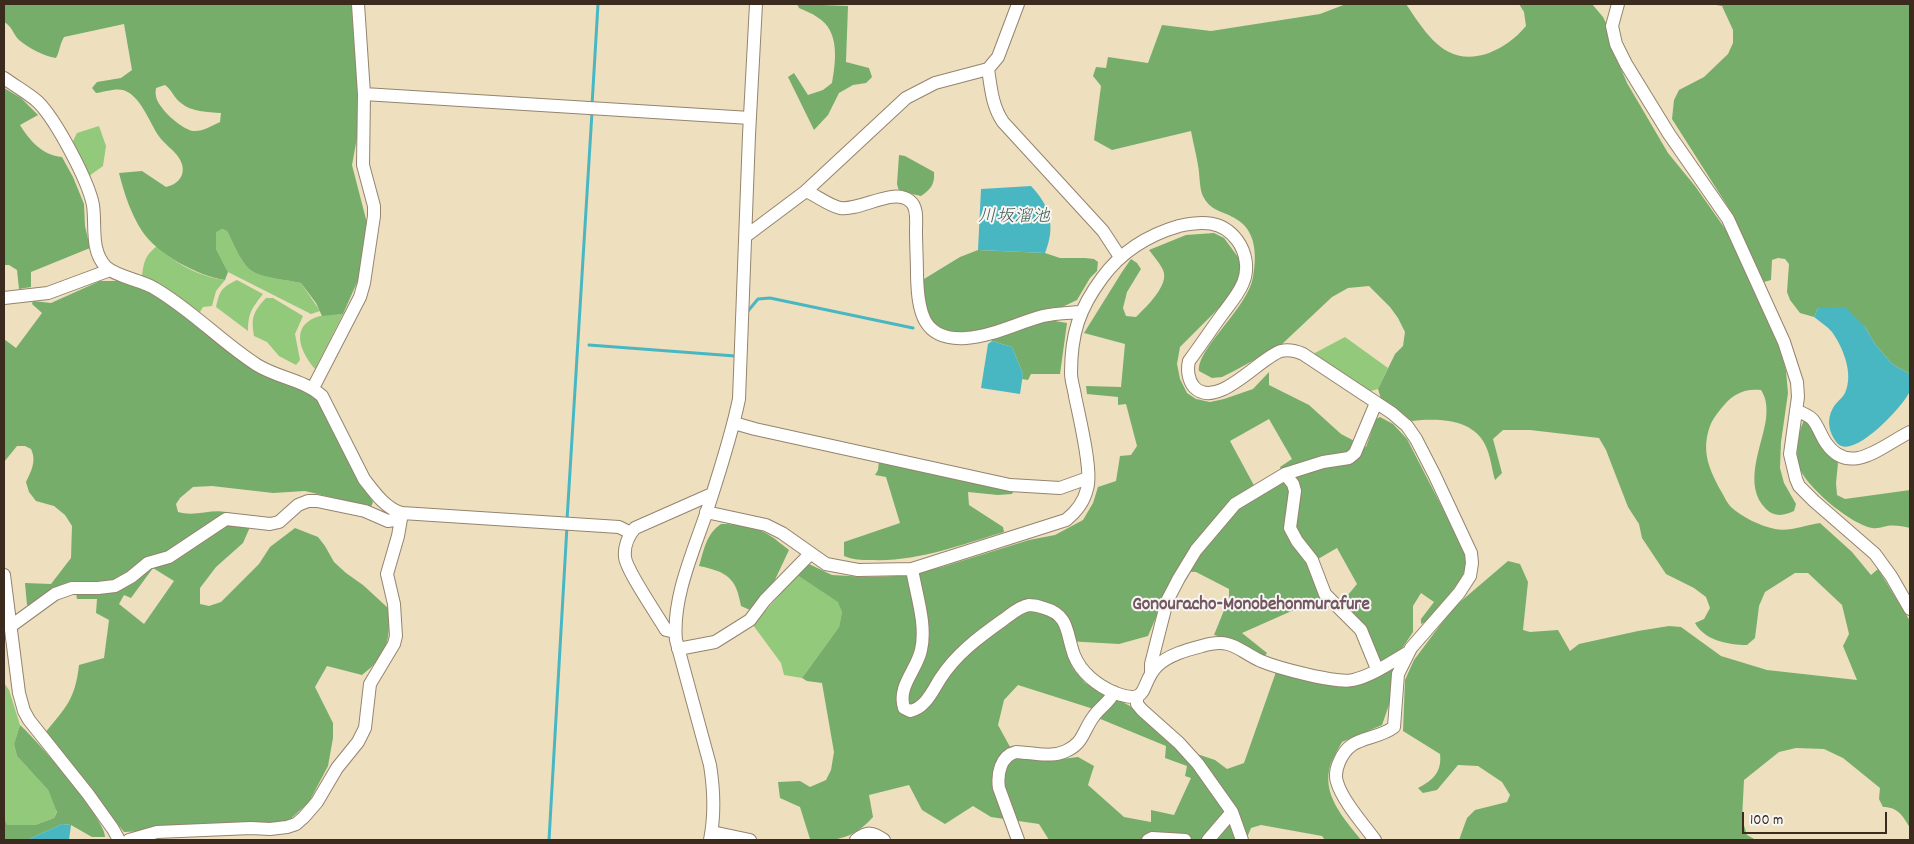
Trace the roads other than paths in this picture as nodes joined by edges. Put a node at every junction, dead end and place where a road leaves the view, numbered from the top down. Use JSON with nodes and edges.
{"nodes":[{"id":1,"x":358,"y":4,"type":"edge"},
{"id":2,"x":756,"y":4,"type":"edge"},
{"id":3,"x":1018,"y":4,"type":"edge"},
{"id":4,"x":1615,"y":5,"type":"edge"},
{"id":5,"x":988,"y":69,"type":"junction"},
{"id":6,"x":4,"y":78,"type":"edge"},
{"id":7,"x":364,"y":94,"type":"junction"},
{"id":8,"x":750,"y":118,"type":"junction"},
{"id":9,"x":806,"y":191,"type":"junction"},
{"id":10,"x":746,"y":236,"type":"junction"},
{"id":11,"x":1120,"y":257,"type":"junction"},
{"id":12,"x":110,"y":270,"type":"junction"},
{"id":13,"x":4,"y":298,"type":"edge"},
{"id":14,"x":1080,"y":312,"type":"junction"},
{"id":15,"x":314,"y":388,"type":"junction"},
{"id":16,"x":1376,"y":403,"type":"junction"},
{"id":17,"x":1796,"y":410,"type":"junction"},
{"id":18,"x":734,"y":423,"type":"junction"},
{"id":19,"x":1910,"y":432,"type":"edge"},
{"id":20,"x":1285,"y":474,"type":"junction"},
{"id":21,"x":1088,"y":478,"type":"junction"},
{"id":22,"x":712,"y":494,"type":"junction"},
{"id":23,"x":706,"y":512,"type":"junction"},
{"id":24,"x":401,"y":516,"type":"junction"},
{"id":25,"x":631,"y":533,"type":"junction"},
{"id":26,"x":810,"y":554,"type":"junction"},
{"id":27,"x":912,"y":569,"type":"junction"},
{"id":28,"x":4,"y":575,"type":"edge"},
{"id":29,"x":1910,"y":609,"type":"edge"},
{"id":30,"x":11,"y":626,"type":"junction"},
{"id":31,"x":675,"y":632,"type":"junction"},
{"id":32,"x":678,"y":649,"type":"junction"},
{"id":33,"x":1407,"y":653,"type":"junction"},
{"id":34,"x":1377,"y":669,"type":"junction"},
{"id":35,"x":1151,"y":675,"type":"junction"},
{"id":36,"x":1114,"y":692,"type":"junction"},
{"id":37,"x":1137,"y":697,"type":"junction"},
{"id":38,"x":1232,"y":812,"type":"junction"},
{"id":39,"x":711,"y":836,"type":"edge"},
{"id":40,"x":120,"y":840,"type":"edge"},
{"id":41,"x":129,"y":840,"type":"edge"},
{"id":42,"x":750,"y":840,"type":"edge"},
{"id":43,"x":856,"y":840,"type":"edge"},
{"id":44,"x":884,"y":840,"type":"edge"},
{"id":45,"x":1018,"y":840,"type":"edge"},
{"id":46,"x":1148,"y":840,"type":"edge"},
{"id":47,"x":1185,"y":840,"type":"edge"},
{"id":48,"x":1208,"y":840,"type":"edge"},
{"id":49,"x":1242,"y":840,"type":"edge"},
{"id":50,"x":1375,"y":840,"type":"edge"}],
"edges":[{"from":1,"to":7,"type":"street"},
{"from":2,"to":8,"type":"street"},
{"from":3,"to":5,"type":"street"},
{"from":4,"to":17,"type":"street"},
{"from":5,"to":9,"type":"street"},
{"from":5,"to":11,"type":"street"},
{"from":6,"to":12,"type":"street"},
{"from":7,"to":8,"type":"street"},
{"from":7,"to":15,"type":"street"},
{"from":8,"to":10,"type":"street"},
{"from":9,"to":10,"type":"street"},
{"from":9,"to":14,"type":"street"},
{"from":10,"to":18,"type":"street"},
{"from":11,"to":14,"type":"street"},
{"from":11,"to":16,"type":"street"},
{"from":12,"to":13,"type":"street"},
{"from":12,"to":15,"type":"street"},
{"from":14,"to":21,"type":"street"},
{"from":15,"to":24,"type":"street"},
{"from":16,"to":20,"type":"street"},
{"from":16,"to":33,"type":"street"},
{"from":17,"to":19,"type":"street"},
{"from":17,"to":29,"type":"street"},
{"from":18,"to":21,"type":"street"},
{"from":18,"to":22,"type":"street"},
{"from":20,"to":34,"type":"street"},
{"from":20,"to":35,"type":"street"},
{"from":21,"to":27,"type":"street"},
{"from":22,"to":23,"type":"street"},
{"from":22,"to":25,"type":"street"},
{"from":23,"to":26,"type":"street"},
{"from":23,"to":31,"type":"street"},
{"from":24,"to":25,"type":"street"},
{"from":24,"to":30,"type":"street"},
{"from":24,"to":41,"type":"street"},
{"from":25,"to":31,"type":"street"},
{"from":26,"to":27,"type":"street"},
{"from":26,"to":32,"type":"street"},
{"from":27,"to":36,"type":"street"},
{"from":28,"to":30,"type":"street"},
{"from":30,"to":40,"type":"street"},
{"from":31,"to":32,"type":"street"},
{"from":32,"to":39,"type":"street"},
{"from":33,"to":34,"type":"street"},
{"from":33,"to":50,"type":"street"},
{"from":34,"to":35,"type":"street"},
{"from":35,"to":37,"type":"street"},
{"from":36,"to":37,"type":"street"},
{"from":36,"to":45,"type":"street"},
{"from":37,"to":38,"type":"street"},
{"from":38,"to":48,"type":"street"},
{"from":38,"to":49,"type":"street"},
{"from":39,"to":42,"type":"street"},
{"from":43,"to":44,"type":"street"},
{"from":46,"to":47,"type":"street"}]}
